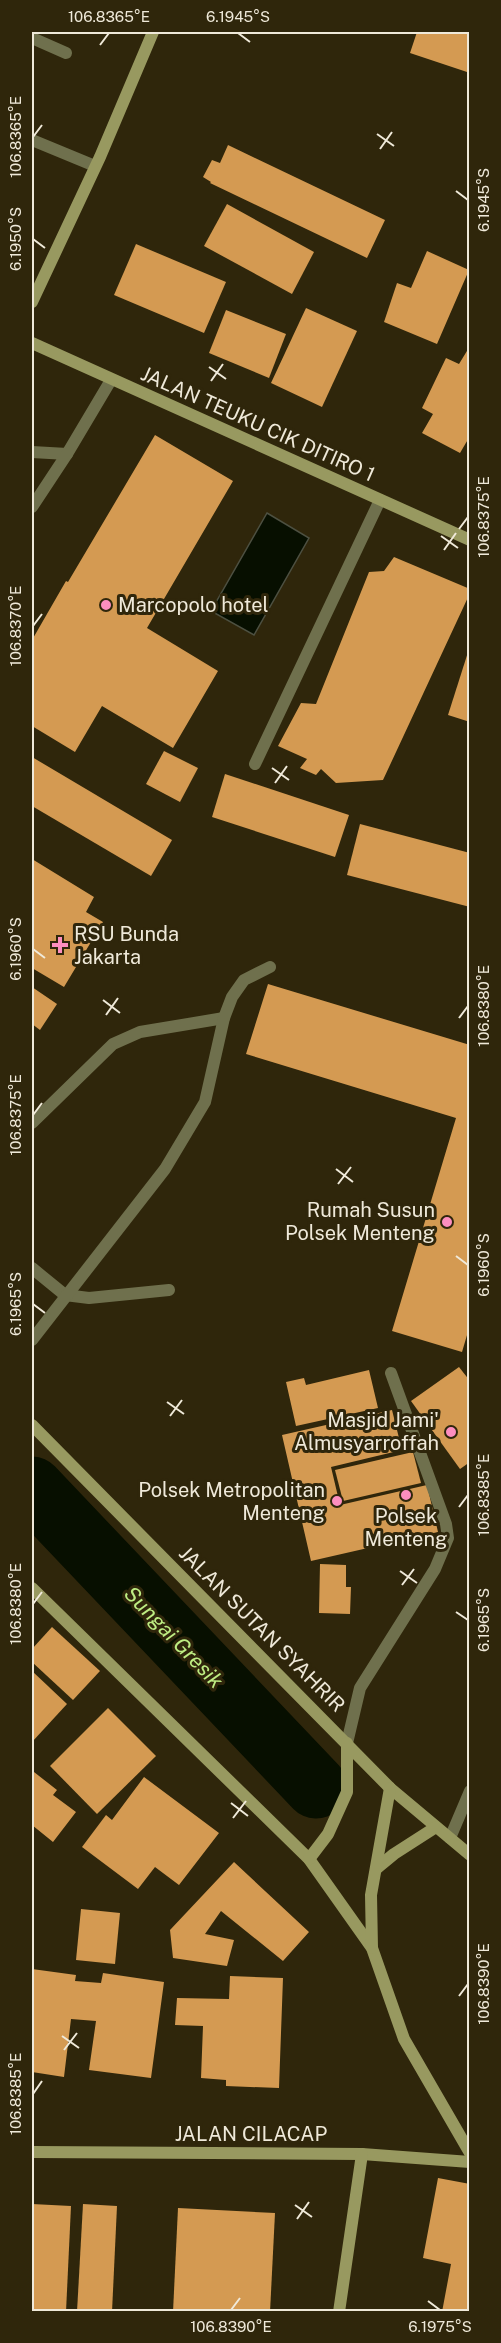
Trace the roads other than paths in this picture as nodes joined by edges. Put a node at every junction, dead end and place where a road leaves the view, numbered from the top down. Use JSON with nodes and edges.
{"nodes":[{"id":1,"x":153,"y":32,"type":"edge"},
{"id":2,"x":32,"y":38,"type":"edge"},
{"id":3,"x":66,"y":53,"type":"dead end"},
{"id":4,"x":32,"y":140,"type":"edge"},
{"id":5,"x":95,"y":166,"type":"junction"},
{"id":6,"x":32,"y":302,"type":"edge"},
{"id":7,"x":32,"y":343,"type":"edge"},
{"id":8,"x":111,"y":380,"type":"junction"},
{"id":9,"x":32,"y":452,"type":"edge"},
{"id":10,"x":67,"y":454,"type":"junction"},
{"id":11,"x":380,"y":500,"type":"junction"},
{"id":12,"x":32,"y":507,"type":"edge"},
{"id":13,"x":470,"y":540,"type":"edge"},
{"id":14,"x":255,"y":764,"type":"dead end"},
{"id":15,"x":270,"y":967,"type":"dead end"},
{"id":16,"x":224,"y":1018,"type":"junction"},
{"id":17,"x":32,"y":1124,"type":"edge"},
{"id":18,"x":32,"y":1268,"type":"edge"},
{"id":19,"x":169,"y":1290,"type":"dead end"},
{"id":20,"x":65,"y":1296,"type":"junction"},
{"id":21,"x":32,"y":1340,"type":"edge"},
{"id":22,"x":391,"y":1373,"type":"dead end"},
{"id":23,"x":32,"y":1425,"type":"edge"},
{"id":24,"x":32,"y":1588,"type":"edge"},
{"id":25,"x":347,"y":1743,"type":"junction"},
{"id":26,"x":390,"y":1788,"type":"junction"},
{"id":27,"x":470,"y":1791,"type":"edge"},
{"id":28,"x":436,"y":1827,"type":"junction"},
{"id":29,"x":450,"y":1838,"type":"junction"},
{"id":30,"x":470,"y":1855,"type":"edge"},
{"id":31,"x":309,"y":1859,"type":"junction"},
{"id":32,"x":377,"y":1868,"type":"junction"},
{"id":33,"x":372,"y":1948,"type":"junction"},
{"id":34,"x":32,"y":2152,"type":"edge"},
{"id":35,"x":470,"y":2153,"type":"edge"},
{"id":36,"x":362,"y":2154,"type":"junction"},
{"id":37,"x":470,"y":2162,"type":"edge"},
{"id":38,"x":339,"y":2312,"type":"edge"}],
"edges":[{"from":1,"to":5,"type":"street"},
{"from":2,"to":3,"type":"street"},
{"from":4,"to":5,"type":"street"},
{"from":5,"to":6,"type":"street"},
{"from":7,"to":8,"type":"street","name":"JALAN TEUKU CIK DITIRO 1"},
{"from":8,"to":10,"type":"street"},
{"from":8,"to":11,"type":"street","name":"JALAN TEUKU CIK DITIRO 1"},
{"from":9,"to":10,"type":"street"},
{"from":10,"to":12,"type":"street"},
{"from":11,"to":13,"type":"street","name":"JALAN TEUKU CIK DITIRO 1"},
{"from":11,"to":14,"type":"street"},
{"from":15,"to":16,"type":"street"},
{"from":16,"to":17,"type":"street"},
{"from":16,"to":20,"type":"street"},
{"from":18,"to":20,"type":"street"},
{"from":19,"to":20,"type":"street"},
{"from":20,"to":21,"type":"street"},
{"from":22,"to":25,"type":"street"},
{"from":23,"to":25,"type":"street","name":"JALAN SUTAN SYAHRIR"},
{"from":24,"to":31,"type":"street"},
{"from":25,"to":26,"type":"street","name":"JALAN SUTAN SYAHRIR"},
{"from":25,"to":31,"type":"street"},
{"from":26,"to":28,"type":"street","name":"JALAN SUTAN SYAHRIR"},
{"from":26,"to":32,"type":"street"},
{"from":27,"to":29,"type":"street"},
{"from":28,"to":29,"type":"street","name":"JALAN SUTAN SYAHRIR"},
{"from":28,"to":32,"type":"street"},
{"from":29,"to":30,"type":"street","name":"JALAN SUTAN SYAHRIR"},
{"from":31,"to":33,"type":"street"},
{"from":32,"to":33,"type":"street"},
{"from":33,"to":35,"type":"street"},
{"from":34,"to":36,"type":"street","name":"JALAN CILACAP"},
{"from":36,"to":37,"type":"street","name":"JALAN CILACAP"},
{"from":36,"to":38,"type":"street"}]}
